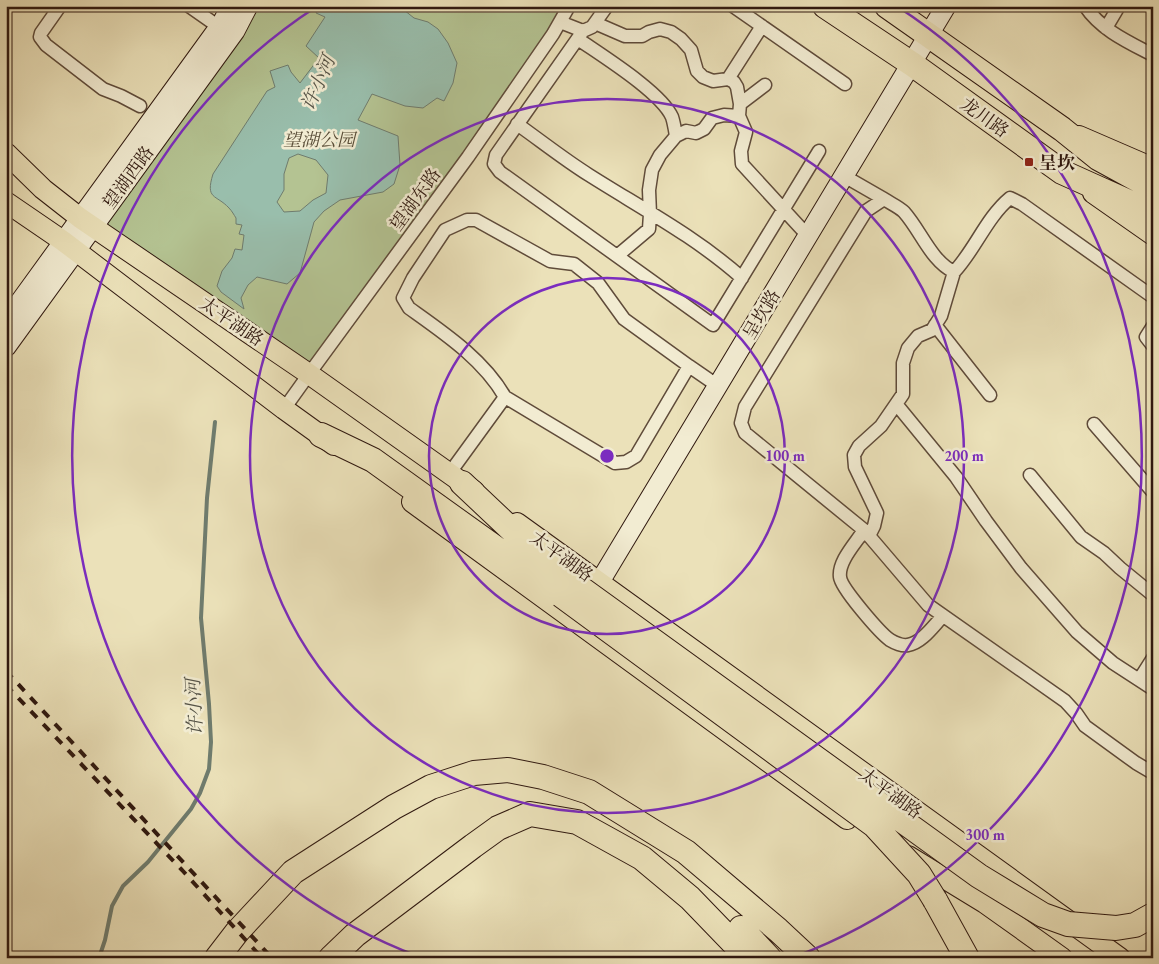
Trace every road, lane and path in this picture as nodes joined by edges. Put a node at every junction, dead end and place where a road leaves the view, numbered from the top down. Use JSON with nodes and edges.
{"nodes":[{"id":1,"x":60,"y":6,"type":"edge"},
{"id":2,"x":189,"y":6,"type":"edge"},
{"id":3,"x":231,"y":6,"type":"edge"},
{"id":4,"x":248,"y":6,"type":"edge"},
{"id":5,"x":569,"y":6,"type":"edge"},
{"id":6,"x":607,"y":6,"type":"edge"},
{"id":7,"x":733,"y":6,"type":"edge"},
{"id":8,"x":825,"y":6,"type":"edge"},
{"id":9,"x":887,"y":6,"type":"edge"},
{"id":10,"x":946,"y":6,"type":"edge"},
{"id":11,"x":1085,"y":6,"type":"edge"},
{"id":12,"x":1119,"y":6,"type":"edge"},
{"id":13,"x":560,"y":22,"type":"junction"},
{"id":14,"x":596,"y":22,"type":"junction"},
{"id":15,"x":762,"y":26,"type":"junction"},
{"id":16,"x":219,"y":28,"type":"junction"},
{"id":17,"x":1106,"y":28,"type":"junction"},
{"id":18,"x":581,"y":35,"type":"junction"},
{"id":19,"x":929,"y":35,"type":"junction"},
{"id":20,"x":1153,"y":56,"type":"edge"},
{"id":21,"x":912,"y":64,"type":"junction"},
{"id":22,"x":728,"y":78,"type":"junction"},
{"id":23,"x":845,"y":84,"type":"dead end"},
{"id":24,"x":765,"y":85,"type":"dead end"},
{"id":25,"x":140,"y":106,"type":"dead end"},
{"id":26,"x":739,"y":110,"type":"junction"},
{"id":27,"x":517,"y":124,"type":"junction"},
{"id":28,"x":1062,"y":129,"type":"junction"},
{"id":29,"x":676,"y":136,"type":"junction"},
{"id":30,"x":819,"y":151,"type":"dead end"},
{"id":31,"x":6,"y":153,"type":"edge"},
{"id":32,"x":6,"y":164,"type":"edge"},
{"id":33,"x":1153,"y":168,"type":"edge"},
{"id":34,"x":1062,"y":172,"type":"junction"},
{"id":35,"x":844,"y":176,"type":"junction"},
{"id":36,"x":1153,"y":188,"type":"edge"},
{"id":37,"x":43,"y":189,"type":"junction"},
{"id":38,"x":884,"y":199,"type":"junction"},
{"id":39,"x":6,"y":202,"type":"edge"},
{"id":40,"x":783,"y":209,"type":"junction"},
{"id":41,"x":1153,"y":213,"type":"edge"},
{"id":42,"x":650,"y":214,"type":"junction"},
{"id":43,"x":86,"y":222,"type":"junction"},
{"id":44,"x":1153,"y":235,"type":"edge"},
{"id":45,"x":808,"y":236,"type":"junction"},
{"id":46,"x":69,"y":246,"type":"junction"},
{"id":47,"x":617,"y":256,"type":"junction"},
{"id":48,"x":954,"y":272,"type":"junction"},
{"id":49,"x":742,"y":278,"type":"junction"},
{"id":50,"x":1153,"y":297,"type":"edge"},
{"id":51,"x":6,"y":321,"type":"edge"},
{"id":52,"x":935,"y":325,"type":"junction"},
{"id":53,"x":1153,"y":326,"type":"edge"},
{"id":54,"x":1153,"y":346,"type":"edge"},
{"id":55,"x":6,"y":347,"type":"edge"},
{"id":56,"x":689,"y":366,"type":"junction"},
{"id":57,"x":309,"y":374,"type":"junction"},
{"id":58,"x":718,"y":386,"type":"junction"},
{"id":59,"x":990,"y":395,"type":"dead end"},
{"id":60,"x":505,"y":397,"type":"junction"},
{"id":61,"x":897,"y":405,"type":"junction"},
{"id":62,"x":284,"y":409,"type":"junction"},
{"id":63,"x":1094,"y":424,"type":"dead end"},
{"id":64,"x":321,"y":435,"type":"junction"},
{"id":65,"x":1030,"y":475,"type":"dead end"},
{"id":66,"x":456,"y":478,"type":"junction"},
{"id":67,"x":1153,"y":492,"type":"edge"},
{"id":68,"x":867,"y":533,"type":"junction"},
{"id":69,"x":599,"y":583,"type":"junction"},
{"id":70,"x":566,"y":588,"type":"junction"},
{"id":71,"x":1153,"y":595,"type":"edge"},
{"id":72,"x":943,"y":616,"type":"junction"},
{"id":73,"x":572,"y":620,"type":"junction"},
{"id":74,"x":1153,"y":658,"type":"edge"},
{"id":75,"x":1139,"y":680,"type":"junction"},
{"id":76,"x":1153,"y":689,"type":"edge"},
{"id":77,"x":1153,"y":773,"type":"edge"},
{"id":78,"x":626,"y":815,"type":"junction"},
{"id":79,"x":1153,"y":915,"type":"edge"},
{"id":80,"x":217,"y":958,"type":"edge"},
{"id":81,"x":331,"y":958,"type":"edge"},
{"id":82,"x":748,"y":958,"type":"edge"},
{"id":83,"x":769,"y":958,"type":"edge"},
{"id":84,"x":808,"y":958,"type":"edge"},
{"id":85,"x":967,"y":958,"type":"edge"},
{"id":86,"x":1062,"y":958,"type":"edge"},
{"id":87,"x":1120,"y":958,"type":"edge"}],
"edges":[{"from":1,"to":25,"type":"street"},
{"from":2,"to":16,"type":"street"},
{"from":3,"to":16,"type":"street","name":"望湖西路"},
{"from":4,"to":43,"type":"street","name":"望湖西路"},
{"from":5,"to":13,"type":"street","name":"望湖东路"},
{"from":6,"to":14,"type":"street"},
{"from":7,"to":15,"type":"street"},
{"from":8,"to":21,"type":"highway","name":"龙川路"},
{"from":9,"to":19,"type":"highway","name":"龙川路"},
{"from":10,"to":19,"type":"street","name":"呈坎路"},
{"from":11,"to":17,"type":"street"},
{"from":12,"to":17,"type":"street"},
{"from":13,"to":18,"type":"street"},
{"from":13,"to":57,"type":"street","name":"望湖东路"},
{"from":14,"to":18,"type":"street"},
{"from":14,"to":22,"type":"street"},
{"from":15,"to":22,"type":"street"},
{"from":15,"to":23,"type":"street"},
{"from":16,"to":43,"type":"street","name":"望湖西路"},
{"from":17,"to":20,"type":"street"},
{"from":18,"to":27,"type":"street"},
{"from":18,"to":29,"type":"street"},
{"from":19,"to":21,"type":"street","name":"呈坎路"},
{"from":19,"to":28,"type":"highway","name":"龙川路"},
{"from":21,"to":34,"type":"highway","name":"龙川路"},
{"from":21,"to":35,"type":"street","name":"呈坎路"},
{"from":22,"to":26,"type":"street"},
{"from":24,"to":26,"type":"street"},
{"from":26,"to":29,"type":"street"},
{"from":26,"to":40,"type":"street"},
{"from":27,"to":42,"type":"street"},
{"from":27,"to":47,"type":"street"},
{"from":28,"to":33,"type":"main road"},
{"from":28,"to":36,"type":"highway","name":"龙川路"},
{"from":29,"to":42,"type":"street"},
{"from":30,"to":40,"type":"street"},
{"from":31,"to":37,"type":"main road","name":"太平湖路"},
{"from":32,"to":37,"type":"main road"},
{"from":34,"to":41,"type":"highway","name":"龙川路"},
{"from":34,"to":44,"type":"main road"},
{"from":35,"to":38,"type":"street"},
{"from":35,"to":45,"type":"street","name":"呈坎路"},
{"from":37,"to":43,"type":"main road","name":"太平湖路"},
{"from":38,"to":48,"type":"street"},
{"from":38,"to":68,"type":"street"},
{"from":39,"to":46,"type":"main road","name":"太平湖路"},
{"from":40,"to":45,"type":"street"},
{"from":40,"to":49,"type":"street"},
{"from":42,"to":47,"type":"street"},
{"from":42,"to":49,"type":"street"},
{"from":43,"to":46,"type":"street","name":"望湖西路"},
{"from":43,"to":57,"type":"main road","name":"太平湖路"},
{"from":45,"to":58,"type":"street","name":"呈坎路"},
{"from":46,"to":51,"type":"street","name":"望湖西路"},
{"from":46,"to":55,"type":"street","name":"望湖西路"},
{"from":46,"to":62,"type":"main road","name":"太平湖路"},
{"from":47,"to":49,"type":"street"},
{"from":48,"to":50,"type":"street"},
{"from":48,"to":52,"type":"street"},
{"from":52,"to":59,"type":"street"},
{"from":52,"to":61,"type":"street"},
{"from":53,"to":54,"type":"street"},
{"from":56,"to":58,"type":"street"},
{"from":56,"to":60,"type":"street"},
{"from":56,"to":60,"type":"street"},
{"from":57,"to":62,"type":"street","name":"望湖东路"},
{"from":57,"to":66,"type":"main road","name":"太平湖路"},
{"from":58,"to":69,"type":"street","name":"呈坎路"},
{"from":60,"to":66,"type":"street"},
{"from":61,"to":68,"type":"street"},
{"from":61,"to":75,"type":"street"},
{"from":62,"to":64,"type":"main road","name":"太平湖路"},
{"from":63,"to":67,"type":"street"},
{"from":64,"to":70,"type":"highway"},
{"from":64,"to":73,"type":"main road","name":"太平湖路"},
{"from":65,"to":71,"type":"street"},
{"from":66,"to":69,"type":"main road","name":"太平湖路"},
{"from":66,"to":70,"type":"highway"},
{"from":68,"to":72,"type":"street"},
{"from":68,"to":72,"type":"street"},
{"from":69,"to":73,"type":"street","name":"呈坎路"},
{"from":69,"to":87,"type":"main road","name":"太平湖路"},
{"from":70,"to":79,"type":"highway","bridge":true},
{"from":70,"to":85,"type":"highway","bridge":true},
{"from":72,"to":77,"type":"street"},
{"from":73,"to":86,"type":"main road","name":"太平湖路"},
{"from":74,"to":75,"type":"street"},
{"from":75,"to":76,"type":"street"},
{"from":78,"to":80,"type":"highway"},
{"from":78,"to":83,"type":"highway"},
{"from":78,"to":84,"type":"highway"},
{"from":81,"to":82,"type":"highway"}]}
